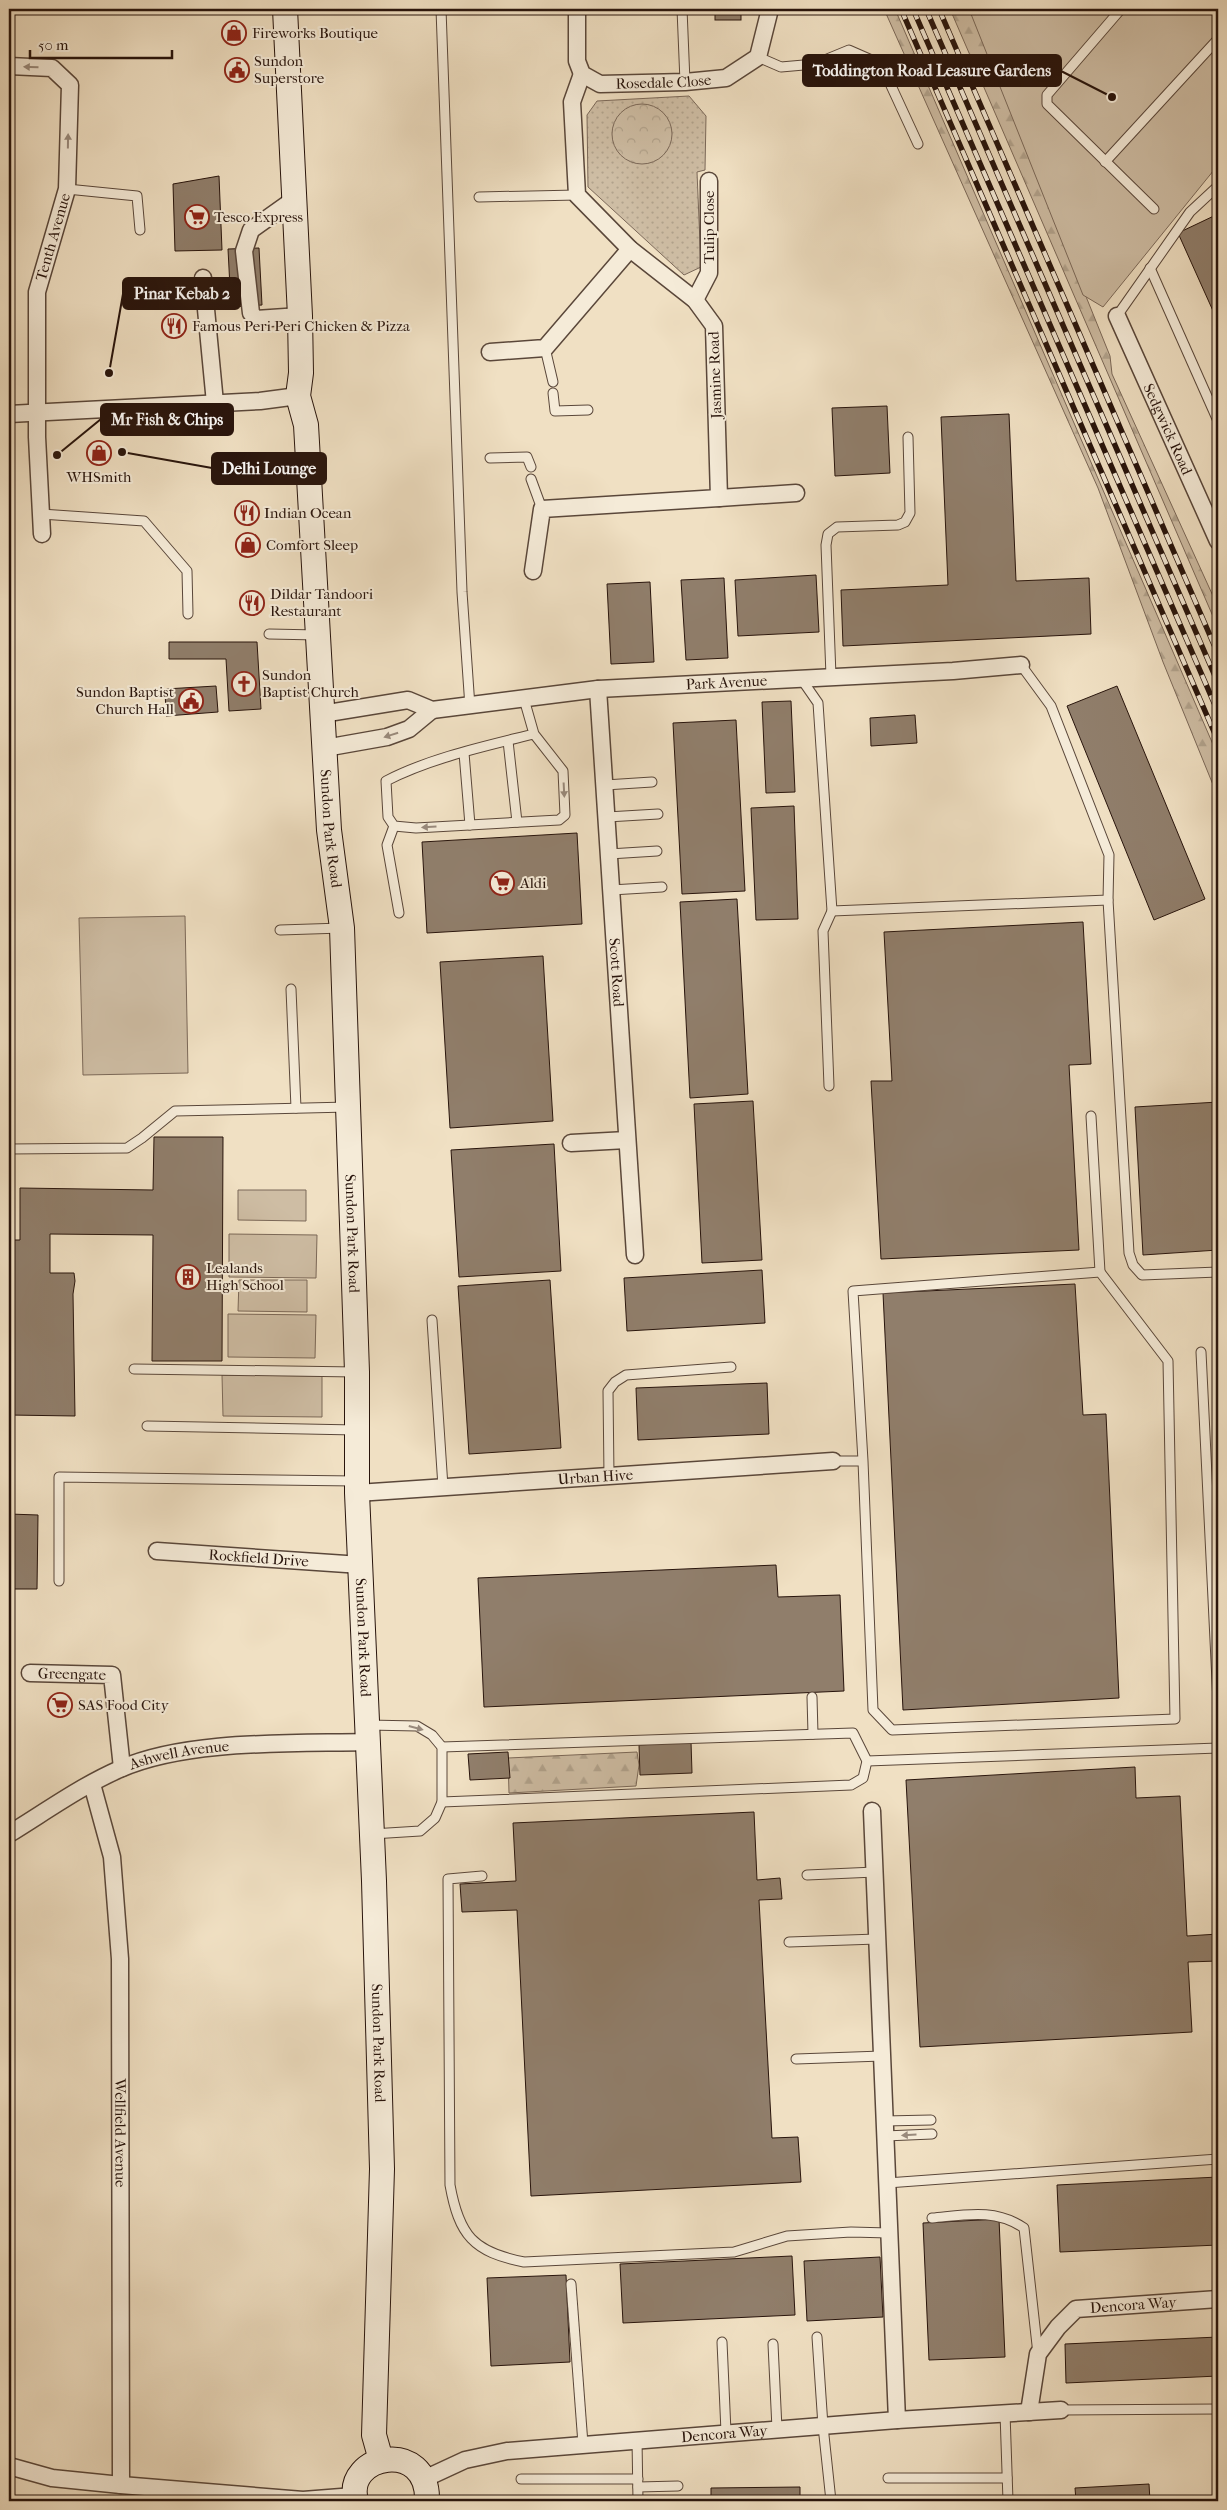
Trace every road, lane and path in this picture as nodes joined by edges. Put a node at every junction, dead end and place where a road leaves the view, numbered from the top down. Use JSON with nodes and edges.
{"nodes":[{"id":1,"x":285,"y":9,"type":"edge"},
{"id":2,"x":441,"y":9,"type":"edge"},
{"id":3,"x":577,"y":9,"type":"edge"},
{"id":4,"x":682,"y":9,"type":"edge"},
{"id":5,"x":770,"y":9,"type":"edge"},
{"id":6,"x":1121,"y":9,"type":"edge"},
{"id":7,"x":1218,"y":39,"type":"edge"},
{"id":8,"x":758,"y":57,"type":"junction"},
{"id":9,"x":9,"y":66,"type":"edge"},
{"id":10,"x":582,"y":74,"type":"junction"},
{"id":11,"x":685,"y":82,"type":"junction"},
{"id":12,"x":918,"y":144,"type":"dead end"},
{"id":13,"x":1105,"y":162,"type":"junction"},
{"id":14,"x":709,"y":182,"type":"dead end"},
{"id":15,"x":1218,"y":186,"type":"edge"},
{"id":16,"x":67,"y":190,"type":"junction"},
{"id":17,"x":577,"y":195,"type":"junction"},
{"id":18,"x":479,"y":197,"type":"dead end"},
{"id":19,"x":296,"y":198,"type":"junction"},
{"id":20,"x":1154,"y":209,"type":"dead end"},
{"id":21,"x":140,"y":230,"type":"dead end"},
{"id":22,"x":630,"y":249,"type":"junction"},
{"id":23,"x":1150,"y":268,"type":"junction"},
{"id":24,"x":203,"y":278,"type":"dead end"},
{"id":25,"x":696,"y":300,"type":"junction"},
{"id":26,"x":300,"y":316,"type":"junction"},
{"id":27,"x":1117,"y":316,"type":"joint"},
{"id":28,"x":545,"y":348,"type":"junction"},
{"id":29,"x":490,"y":352,"type":"dead end"},
{"id":30,"x":553,"y":382,"type":"dead end"},
{"id":31,"x":553,"y":393,"type":"dead end"},
{"id":32,"x":298,"y":396,"type":"junction"},
{"id":33,"x":215,"y":403,"type":"junction"},
{"id":34,"x":588,"y":410,"type":"dead end"},
{"id":35,"x":38,"y":413,"type":"junction"},
{"id":36,"x":9,"y":414,"type":"edge"},
{"id":37,"x":1218,"y":421,"type":"edge"},
{"id":38,"x":908,"y":437,"type":"dead end"},
{"id":39,"x":490,"y":458,"type":"dead end"},
{"id":40,"x":531,"y":467,"type":"dead end"},
{"id":41,"x":531,"y":479,"type":"dead end"},
{"id":42,"x":796,"y":493,"type":"dead end"},
{"id":43,"x":719,"y":498,"type":"junction"},
{"id":44,"x":542,"y":510,"type":"junction"},
{"id":45,"x":41,"y":514,"type":"junction"},
{"id":46,"x":42,"y":534,"type":"dead end"},
{"id":47,"x":1218,"y":541,"type":"edge"},
{"id":48,"x":533,"y":571,"type":"dead end"},
{"id":49,"x":188,"y":614,"type":"dead end"},
{"id":50,"x":269,"y":634,"type":"dead end"},
{"id":51,"x":318,"y":635,"type":"junction"},
{"id":52,"x":1021,"y":665,"type":"joint"},
{"id":53,"x":831,"y":676,"type":"junction"},
{"id":54,"x":800,"y":677,"type":"junction"},
{"id":55,"x":598,"y":689,"type":"junction"},
{"id":56,"x":524,"y":699,"type":"junction"},
{"id":57,"x":470,"y":707,"type":"junction"},
{"id":58,"x":432,"y":710,"type":"junction"},
{"id":59,"x":322,"y":714,"type":"junction"},
{"id":60,"x":534,"y":734,"type":"junction"},
{"id":61,"x":508,"y":741,"type":"junction"},
{"id":62,"x":325,"y":748,"type":"junction"},
{"id":63,"x":464,"y":753,"type":"junction"},
{"id":64,"x":652,"y":782,"type":"dead end"},
{"id":65,"x":605,"y":785,"type":"junction"},
{"id":66,"x":658,"y":814,"type":"dead end"},
{"id":67,"x":607,"y":817,"type":"junction"},
{"id":68,"x":517,"y":822,"type":"junction"},
{"id":69,"x":470,"y":825,"type":"junction"},
{"id":70,"x":394,"y":826,"type":"junction"},
{"id":71,"x":657,"y":851,"type":"dead end"},
{"id":72,"x":609,"y":854,"type":"junction"},
{"id":73,"x":662,"y":887,"type":"dead end"},
{"id":74,"x":611,"y":890,"type":"junction"},
{"id":75,"x":1108,"y":900,"type":"junction"},
{"id":76,"x":832,"y":911,"type":"junction"},
{"id":77,"x":399,"y":913,"type":"dead end"},
{"id":78,"x":342,"y":928,"type":"junction"},
{"id":79,"x":280,"y":930,"type":"dead end"},
{"id":80,"x":291,"y":989,"type":"dead end"},
{"id":81,"x":828,"y":1086,"type":"dead end"},
{"id":82,"x":348,"y":1107,"type":"junction"},
{"id":83,"x":296,"y":1108,"type":"junction"},
{"id":84,"x":1091,"y":1116,"type":"dead end"},
{"id":85,"x":628,"y":1140,"type":"junction"},
{"id":86,"x":571,"y":1143,"type":"dead end"},
{"id":87,"x":9,"y":1149,"type":"edge"},
{"id":88,"x":635,"y":1255,"type":"dead end"},
{"id":89,"x":1100,"y":1272,"type":"junction"},
{"id":90,"x":1218,"y":1272,"type":"edge"},
{"id":91,"x":432,"y":1320,"type":"dead end"},
{"id":92,"x":1201,"y":1352,"type":"dead end"},
{"id":93,"x":731,"y":1367,"type":"dead end"},
{"id":94,"x":134,"y":1369,"type":"dead end"},
{"id":95,"x":357,"y":1372,"type":"junction"},
{"id":96,"x":147,"y":1426,"type":"dead end"},
{"id":97,"x":358,"y":1430,"type":"junction"},
{"id":98,"x":833,"y":1461,"type":"joint"},
{"id":99,"x":863,"y":1462,"type":"junction"},
{"id":100,"x":609,"y":1476,"type":"junction"},
{"id":101,"x":357,"y":1487,"type":"junction"},
{"id":102,"x":443,"y":1487,"type":"junction"},
{"id":103,"x":157,"y":1551,"type":"dead end"},
{"id":104,"x":361,"y":1565,"type":"junction"},
{"id":105,"x":60,"y":1580,"type":"dead end"},
{"id":106,"x":30,"y":1674,"type":"dead end"},
{"id":107,"x":812,"y":1697,"type":"dead end"},
{"id":108,"x":1218,"y":1702,"type":"edge"},
{"id":109,"x":368,"y":1733,"type":"junction"},
{"id":110,"x":813,"y":1734,"type":"junction"},
{"id":111,"x":442,"y":1747,"type":"junction"},
{"id":112,"x":1218,"y":1748,"type":"edge"},
{"id":113,"x":867,"y":1761,"type":"junction"},
{"id":114,"x":122,"y":1768,"type":"junction"},
{"id":115,"x":92,"y":1784,"type":"junction"},
{"id":116,"x":442,"y":1802,"type":"junction"},
{"id":117,"x":872,"y":1811,"type":"dead end"},
{"id":118,"x":9,"y":1834,"type":"edge"},
{"id":119,"x":372,"y":1834,"type":"junction"},
{"id":120,"x":874,"y":1872,"type":"junction"},
{"id":121,"x":807,"y":1875,"type":"dead end"},
{"id":122,"x":482,"y":1876,"type":"dead end"},
{"id":123,"x":877,"y":1939,"type":"junction"},
{"id":124,"x":788,"y":1942,"type":"dead end"},
{"id":125,"x":882,"y":2056,"type":"junction"},
{"id":126,"x":796,"y":2059,"type":"dead end"},
{"id":127,"x":931,"y":2120,"type":"dead end"},
{"id":128,"x":885,"y":2128,"type":"junction"},
{"id":129,"x":932,"y":2134,"type":"dead end"},
{"id":130,"x":1218,"y":2159,"type":"edge"},
{"id":131,"x":887,"y":2183,"type":"junction"},
{"id":132,"x":932,"y":2218,"type":"dead end"},
{"id":133,"x":889,"y":2233,"type":"junction"},
{"id":134,"x":571,"y":2284,"type":"dead end"},
{"id":135,"x":1218,"y":2299,"type":"edge"},
{"id":136,"x":817,"y":2337,"type":"dead end"},
{"id":137,"x":722,"y":2342,"type":"dead end"},
{"id":138,"x":773,"y":2344,"type":"dead end"},
{"id":139,"x":1038,"y":2354,"type":"junction"},
{"id":140,"x":1218,"y":2409,"type":"edge"},
{"id":141,"x":1060,"y":2410,"type":"joint"},
{"id":142,"x":1030,"y":2412,"type":"junction"},
{"id":143,"x":1005,"y":2413,"type":"junction"},
{"id":144,"x":897,"y":2420,"type":"junction"},
{"id":145,"x":823,"y":2426,"type":"junction"},
{"id":146,"x":778,"y":2429,"type":"junction"},
{"id":147,"x":726,"y":2432,"type":"junction"},
{"id":148,"x":637,"y":2440,"type":"junction"},
{"id":149,"x":583,"y":2444,"type":"junction"},
{"id":150,"x":381,"y":2460,"type":"junction"},
{"id":151,"x":9,"y":2466,"type":"edge"},
{"id":152,"x":888,"y":2478,"type":"dead end"},
{"id":153,"x":1007,"y":2478,"type":"junction"},
{"id":154,"x":520,"y":2479,"type":"dead end"},
{"id":155,"x":638,"y":2483,"type":"junction"},
{"id":156,"x":121,"y":2485,"type":"junction"},
{"id":157,"x":678,"y":2486,"type":"dead end"},
{"id":158,"x":425,"y":2490,"type":"edge"},
{"id":159,"x":355,"y":2499,"type":"edge"},
{"id":160,"x":638,"y":2501,"type":"edge"},
{"id":161,"x":831,"y":2501,"type":"edge"},
{"id":162,"x":1008,"y":2501,"type":"edge"}],
"edges":[{"from":1,"to":19,"type":"street","name":"Sundon Park Road"},
{"from":2,"to":57,"type":"lane"},
{"from":3,"to":10,"type":"street"},
{"from":4,"to":11,"type":"lane"},
{"from":5,"to":8,"type":"street"},
{"from":6,"to":13,"type":"lane"},
{"from":7,"to":13,"type":"lane"},
{"from":8,"to":11,"type":"street","name":"Rosedale Close"},
{"from":8,"to":12,"type":"lane"},
{"from":16,"to":9,"type":"street","name":"Tenth Avenue","one_way":true},
{"from":10,"to":11,"type":"street","name":"Rosedale Close"},
{"from":10,"to":17,"type":"street"},
{"from":13,"to":20,"type":"lane"},
{"from":14,"to":25,"type":"street","name":"Tulip Close"},
{"from":15,"to":23,"type":"lane"},
{"from":16,"to":21,"type":"lane"},
{"from":16,"to":35,"type":"street","name":"Tenth Avenue"},
{"from":17,"to":18,"type":"lane"},
{"from":17,"to":22,"type":"street","name":"Jasmine Road"},
{"from":19,"to":26,"type":"street","name":"Sundon Park Road"},
{"from":19,"to":26,"type":"street"},
{"from":22,"to":25,"type":"street","name":"Jasmine Road"},
{"from":22,"to":28,"type":"street"},
{"from":23,"to":27,"type":"lane"},
{"from":23,"to":37,"type":"lane"},
{"from":24,"to":33,"type":"street"},
{"from":25,"to":43,"type":"street","name":"Jasmine Road"},
{"from":26,"to":32,"type":"street","name":"Sundon Park Road"},
{"from":27,"to":47,"type":"street","name":"Sedgwick Road"},
{"from":28,"to":29,"type":"street"},
{"from":28,"to":30,"type":"lane"},
{"from":31,"to":34,"type":"lane"},
{"from":32,"to":33,"type":"street"},
{"from":32,"to":51,"type":"street","name":"Sundon Park Road"},
{"from":33,"to":35,"type":"street"},
{"from":35,"to":36,"type":"street"},
{"from":35,"to":45,"type":"street","name":"Tenth Avenue"},
{"from":38,"to":53,"type":"lane"},
{"from":39,"to":40,"type":"lane"},
{"from":41,"to":44,"type":"lane"},
{"from":42,"to":43,"type":"street"},
{"from":43,"to":44,"type":"street"},
{"from":44,"to":48,"type":"street"},
{"from":45,"to":46,"type":"street","name":"Tenth Avenue"},
{"from":45,"to":49,"type":"lane"},
{"from":50,"to":51,"type":"lane"},
{"from":51,"to":59,"type":"street","name":"Sundon Park Road"},
{"from":52,"to":53,"type":"street","name":"Park Avenue"},
{"from":52,"to":75,"type":"lane"},
{"from":53,"to":54,"type":"street","name":"Park Avenue"},
{"from":54,"to":55,"type":"street","name":"Park Avenue"},
{"from":54,"to":76,"type":"lane"},
{"from":55,"to":56,"type":"street","name":"Park Avenue"},
{"from":55,"to":65,"type":"street","name":"Scott Road"},
{"from":56,"to":57,"type":"street","name":"Park Avenue"},
{"from":56,"to":60,"type":"lane"},
{"from":57,"to":58,"type":"street","name":"Park Avenue"},
{"from":58,"to":59,"type":"street","name":"Park Avenue"},
{"from":58,"to":62,"type":"street","one_way":true},
{"from":59,"to":62,"type":"street","name":"Sundon Park Road"},
{"from":60,"to":61,"type":"lane"},
{"from":60,"to":68,"type":"lane","one_way":true},
{"from":61,"to":63,"type":"lane"},
{"from":61,"to":68,"type":"lane"},
{"from":62,"to":78,"type":"street","name":"Sundon Park Road"},
{"from":63,"to":69,"type":"lane"},
{"from":63,"to":70,"type":"lane"},
{"from":64,"to":65,"type":"lane"},
{"from":65,"to":67,"type":"street","name":"Scott Road"},
{"from":66,"to":67,"type":"lane"},
{"from":67,"to":72,"type":"street","name":"Scott Road"},
{"from":68,"to":69,"type":"lane"},
{"from":69,"to":70,"type":"lane","one_way":true},
{"from":70,"to":77,"type":"lane"},
{"from":71,"to":72,"type":"lane"},
{"from":72,"to":74,"type":"street","name":"Scott Road"},
{"from":73,"to":74,"type":"lane"},
{"from":74,"to":85,"type":"street","name":"Scott Road"},
{"from":75,"to":76,"type":"lane"},
{"from":75,"to":90,"type":"lane"},
{"from":76,"to":81,"type":"lane"},
{"from":78,"to":79,"type":"lane"},
{"from":78,"to":82,"type":"street","name":"Sundon Park Road"},
{"from":80,"to":83,"type":"lane"},
{"from":82,"to":83,"type":"lane"},
{"from":82,"to":95,"type":"street","name":"Sundon Park Road"},
{"from":83,"to":87,"type":"lane"},
{"from":84,"to":89,"type":"lane"},
{"from":85,"to":86,"type":"street"},
{"from":85,"to":88,"type":"street","name":"Scott Road"},
{"from":89,"to":99,"type":"lane"},
{"from":89,"to":99,"type":"lane"},
{"from":91,"to":102,"type":"lane"},
{"from":92,"to":108,"type":"lane"},
{"from":93,"to":100,"type":"lane"},
{"from":94,"to":95,"type":"lane"},
{"from":95,"to":97,"type":"street","name":"Sundon Park Road"},
{"from":96,"to":97,"type":"lane"},
{"from":97,"to":101,"type":"street","name":"Sundon Park Road"},
{"from":98,"to":99,"type":"lane"},
{"from":98,"to":100,"type":"street","name":"Urban Hive"},
{"from":100,"to":102,"type":"street","name":"Urban Hive"},
{"from":101,"to":102,"type":"street","name":"Urban Hive"},
{"from":101,"to":104,"type":"street","name":"Sundon Park Road"},
{"from":101,"to":105,"type":"lane"},
{"from":103,"to":104,"type":"street","name":"Rockfield Drive"},
{"from":104,"to":109,"type":"street","name":"Sundon Park Road"},
{"from":106,"to":114,"type":"street","name":"Greengate"},
{"from":107,"to":110,"type":"lane"},
{"from":109,"to":111,"type":"lane","one_way":true},
{"from":109,"to":114,"type":"street","name":"Ashwell Avenue"},
{"from":109,"to":119,"type":"street","name":"Sundon Park Road"},
{"from":110,"to":111,"type":"lane"},
{"from":110,"to":113,"type":"lane"},
{"from":111,"to":116,"type":"lane"},
{"from":112,"to":113,"type":"lane"},
{"from":113,"to":116,"type":"lane"},
{"from":114,"to":115,"type":"street","name":"Ashwell Avenue"},
{"from":115,"to":118,"type":"street","name":"Ashwell Avenue"},
{"from":115,"to":156,"type":"street","name":"Wellfield Avenue"},
{"from":116,"to":119,"type":"lane"},
{"from":117,"to":120,"type":"street"},
{"from":119,"to":150,"type":"street","name":"Sundon Park Road"},
{"from":120,"to":121,"type":"lane"},
{"from":120,"to":123,"type":"street"},
{"from":122,"to":133,"type":"lane"},
{"from":123,"to":124,"type":"lane"},
{"from":123,"to":125,"type":"street"},
{"from":125,"to":126,"type":"lane"},
{"from":125,"to":128,"type":"street"},
{"from":127,"to":128,"type":"lane"},
{"from":129,"to":128,"type":"lane","one_way":true},
{"from":128,"to":131,"type":"street"},
{"from":130,"to":131,"type":"lane"},
{"from":131,"to":133,"type":"street"},
{"from":132,"to":139,"type":"lane"},
{"from":133,"to":144,"type":"street"},
{"from":134,"to":149,"type":"lane"},
{"from":135,"to":139,"type":"street","name":"Dencora Way"},
{"from":136,"to":145,"type":"lane"},
{"from":137,"to":147,"type":"lane"},
{"from":138,"to":146,"type":"lane"},
{"from":139,"to":142,"type":"street","name":"Dencora Way"},
{"from":140,"to":141,"type":"lane"},
{"from":141,"to":142,"type":"street","name":"Dencora Way"},
{"from":142,"to":143,"type":"street","name":"Dencora Way"},
{"from":143,"to":144,"type":"street","name":"Dencora Way"},
{"from":143,"to":153,"type":"lane"},
{"from":144,"to":145,"type":"street","name":"Dencora Way"},
{"from":145,"to":146,"type":"street","name":"Dencora Way"},
{"from":145,"to":161,"type":"lane"},
{"from":146,"to":147,"type":"street","name":"Dencora Way"},
{"from":147,"to":148,"type":"street","name":"Dencora Way"},
{"from":148,"to":149,"type":"street","name":"Dencora Way"},
{"from":148,"to":155,"type":"lane"},
{"from":149,"to":158,"type":"street","name":"Dencora Way"},
{"from":150,"to":158,"type":"street"},
{"from":150,"to":159,"type":"street"},
{"from":151,"to":156,"type":"street"},
{"from":152,"to":153,"type":"lane"},
{"from":153,"to":162,"type":"lane"},
{"from":154,"to":155,"type":"lane"},
{"from":155,"to":157,"type":"lane"},
{"from":155,"to":160,"type":"lane"},
{"from":156,"to":159,"type":"street"}]}
